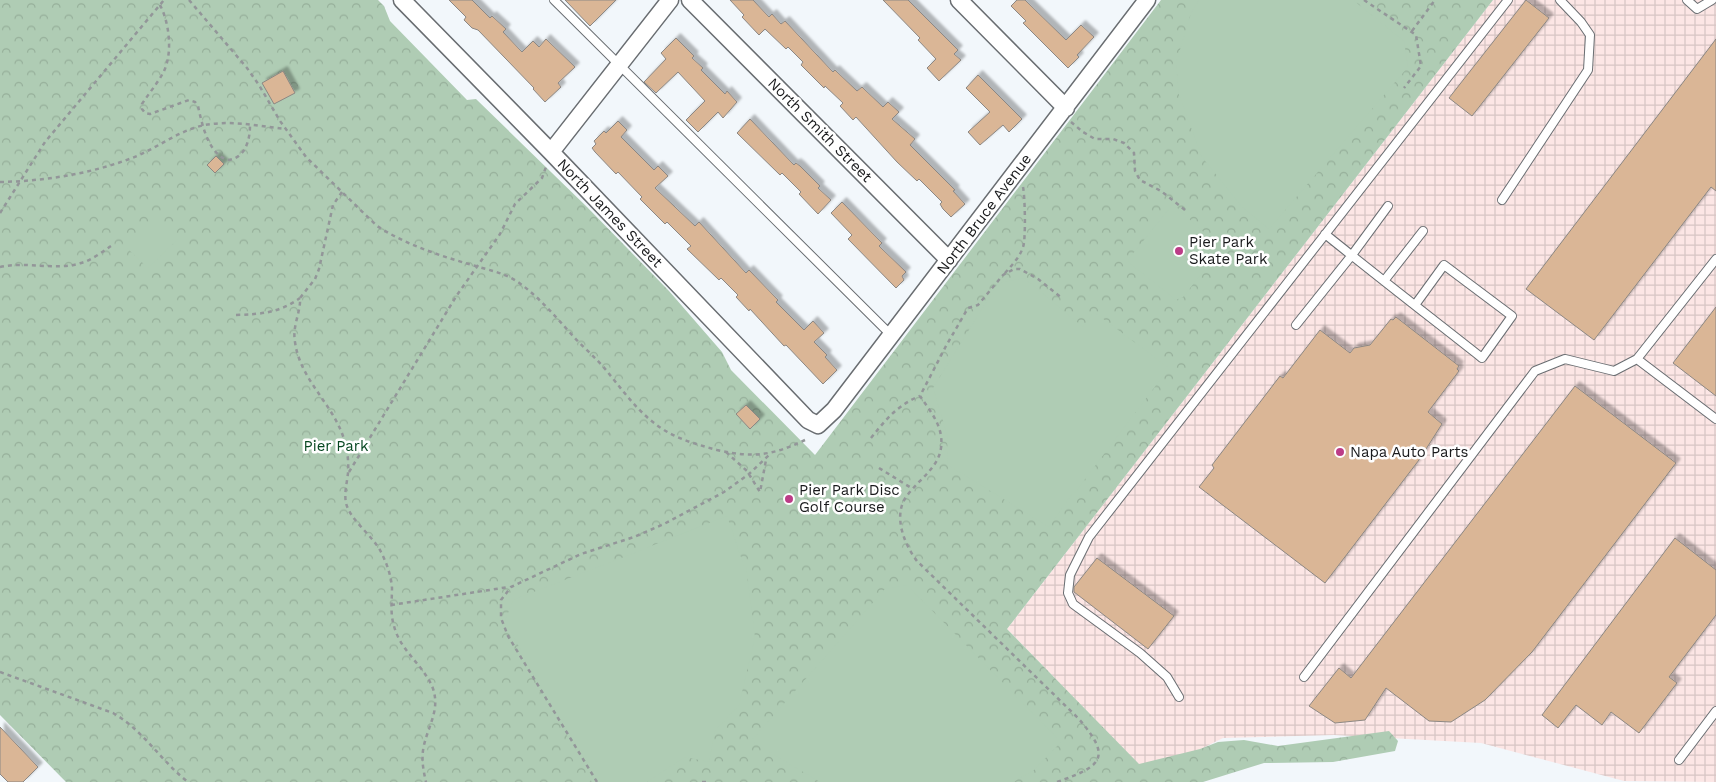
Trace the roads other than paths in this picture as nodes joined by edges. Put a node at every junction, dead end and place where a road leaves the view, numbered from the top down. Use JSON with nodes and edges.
{"nodes":[{"id":1,"x":402,"y":0,"type":"edge"},
{"id":2,"x":554,"y":0,"type":"edge"},
{"id":3,"x":670,"y":0,"type":"edge"},
{"id":4,"x":690,"y":0,"type":"edge"},
{"id":5,"x":958,"y":0,"type":"edge"},
{"id":6,"x":1147,"y":0,"type":"edge"},
{"id":7,"x":1508,"y":0,"type":"edge"},
{"id":8,"x":1560,"y":0,"type":"edge"},
{"id":9,"x":1687,"y":0,"type":"edge"},
{"id":10,"x":1712,"y":0,"type":"edge"},
{"id":11,"x":619,"y":65,"type":"junction"},
{"id":12,"x":1063,"y":111,"type":"junction"},
{"id":13,"x":551,"y":152,"type":"junction"},
{"id":14,"x":1502,"y":200,"type":"dead end"},
{"id":15,"x":1388,"y":206,"type":"dead end"},
{"id":16,"x":1423,"y":231,"type":"dead end"},
{"id":17,"x":1325,"y":234,"type":"junction"},
{"id":18,"x":1352,"y":255,"type":"junction"},
{"id":19,"x":1716,"y":259,"type":"edge"},
{"id":20,"x":949,"y":260,"type":"junction"},
{"id":21,"x":1384,"y":280,"type":"junction"},
{"id":22,"x":1415,"y":305,"type":"junction"},
{"id":23,"x":1296,"y":325,"type":"dead end"},
{"id":24,"x":891,"y":336,"type":"junction"},
{"id":25,"x":1637,"y":359,"type":"junction"},
{"id":26,"x":1716,"y":419,"type":"edge"},
{"id":27,"x":818,"y":425,"type":"joint"},
{"id":28,"x":1304,"y":677,"type":"dead end"},
{"id":29,"x":1179,"y":698,"type":"dead end"},
{"id":30,"x":1716,"y":710,"type":"edge"},
{"id":31,"x":1679,"y":760,"type":"dead end"}],
"edges":[{"from":1,"to":13,"type":"street","name":"North James Street"},
{"from":2,"to":11,"type":"lane"},
{"from":3,"to":11,"type":"street"},
{"from":4,"to":20,"type":"street","name":"North Smith Street"},
{"from":5,"to":12,"type":"street"},
{"from":6,"to":12,"type":"street","name":"North Bruce Avenue"},
{"from":7,"to":17,"type":"lane"},
{"from":8,"to":14,"type":"lane"},
{"from":9,"to":10,"type":"lane"},
{"from":11,"to":13,"type":"street"},
{"from":11,"to":24,"type":"lane"},
{"from":12,"to":20,"type":"street","name":"North Bruce Avenue"},
{"from":13,"to":27,"type":"street","name":"North James Street"},
{"from":15,"to":18,"type":"lane"},
{"from":16,"to":21,"type":"lane"},
{"from":17,"to":18,"type":"lane"},
{"from":17,"to":29,"type":"lane"},
{"from":18,"to":21,"type":"lane"},
{"from":18,"to":23,"type":"lane"},
{"from":19,"to":25,"type":"lane"},
{"from":20,"to":24,"type":"street","name":"North Bruce Avenue"},
{"from":21,"to":22,"type":"lane"},
{"from":22,"to":22,"type":"lane"},
{"from":24,"to":27,"type":"street","name":"North Bruce Avenue"},
{"from":25,"to":26,"type":"lane"},
{"from":25,"to":28,"type":"lane"},
{"from":30,"to":31,"type":"lane"}]}
